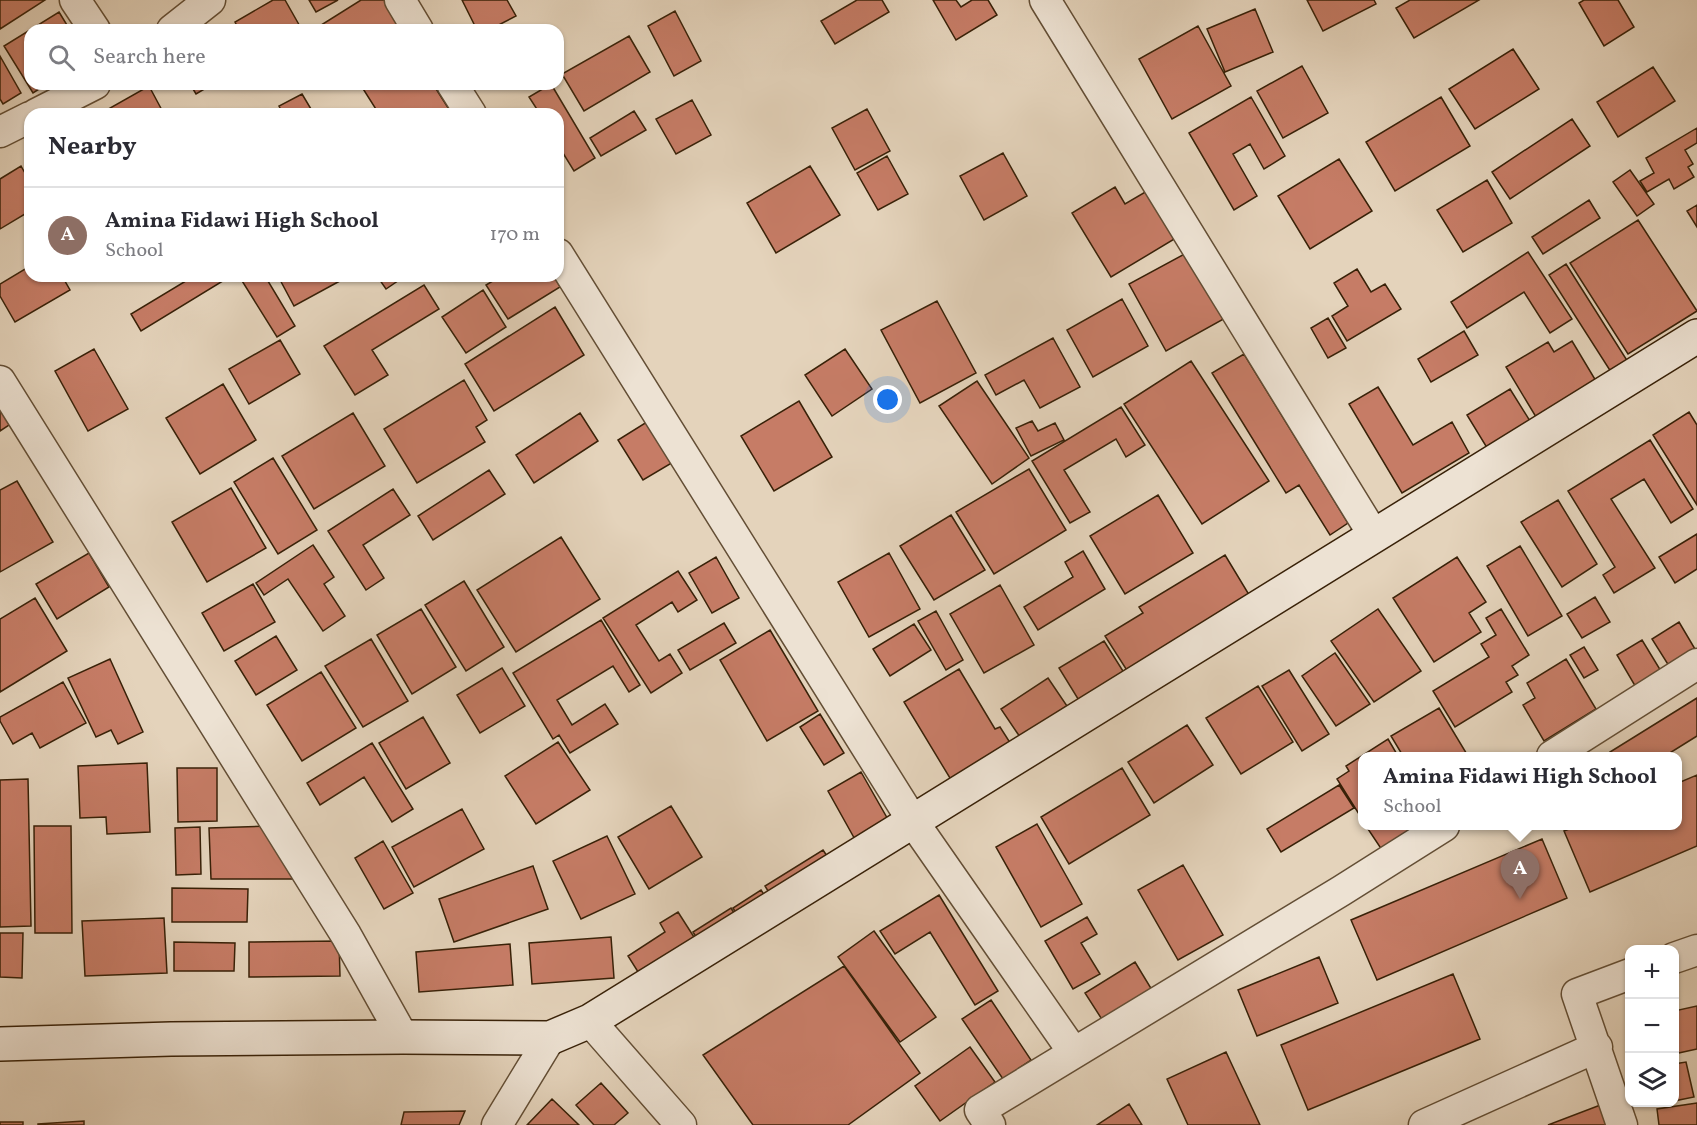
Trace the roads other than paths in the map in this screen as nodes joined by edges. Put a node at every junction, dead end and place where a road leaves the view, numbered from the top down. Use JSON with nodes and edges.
{"nodes":[{"id":1,"x":75,"y":0,"type":"edge"},
{"id":2,"x":210,"y":0,"type":"edge"},
{"id":3,"x":400,"y":0,"type":"edge"},
{"id":4,"x":1045,"y":0,"type":"edge"},
{"id":5,"x":91,"y":24,"type":"edge"},
{"id":6,"x":180,"y":24,"type":"edge"},
{"id":7,"x":414,"y":24,"type":"edge"},
{"id":8,"x":83,"y":90,"type":"edge"},
{"id":9,"x":456,"y":90,"type":"edge"},
{"id":10,"x":48,"y":108,"type":"edge"},
{"id":11,"x":467,"y":108,"type":"edge"},
{"id":12,"x":24,"y":120,"type":"edge"},
{"id":13,"x":0,"y":132,"type":"edge"},
{"id":14,"x":564,"y":264,"type":"edge"},
{"id":15,"x":1697,"y":336,"type":"edge"},
{"id":16,"x":0,"y":381,"type":"edge"},
{"id":17,"x":1373,"y":534,"type":"junction"},
{"id":18,"x":1697,"y":664,"type":"edge"},
{"id":19,"x":1558,"y":752,"type":"edge"},
{"id":20,"x":914,"y":823,"type":"junction"},
{"id":21,"x":1435,"y":830,"type":"edge"},
{"id":22,"x":1697,"y":950,"type":"edge"},
{"id":23,"x":1679,"y":956,"type":"edge"},
{"id":24,"x":1625,"y":976,"type":"edge"},
{"id":25,"x":590,"y":1021,"type":"junction"},
{"id":26,"x":403,"y":1037,"type":"junction"},
{"id":27,"x":550,"y":1038,"type":"junction"},
{"id":28,"x":0,"y":1044,"type":"edge"},
{"id":29,"x":1597,"y":1047,"type":"junction"},
{"id":30,"x":1074,"y":1053,"type":"junction"},
{"id":31,"x":497,"y":1125,"type":"edge"},
{"id":32,"x":681,"y":1125,"type":"edge"},
{"id":33,"x":990,"y":1125,"type":"edge"},
{"id":34,"x":1424,"y":1125,"type":"edge"},
{"id":35,"x":1622,"y":1125,"type":"edge"}],
"edges":[{"from":1,"to":5,"type":"street"},
{"from":2,"to":6,"type":"street"},
{"from":3,"to":7,"type":"street"},
{"from":4,"to":17,"type":"street"},
{"from":8,"to":10,"type":"street"},
{"from":9,"to":11,"type":"street"},
{"from":12,"to":13,"type":"street"},
{"from":14,"to":20,"type":"street"},
{"from":15,"to":17,"type":"street"},
{"from":16,"to":26,"type":"street"},
{"from":17,"to":20,"type":"street"},
{"from":18,"to":19,"type":"street"},
{"from":20,"to":25,"type":"street"},
{"from":20,"to":30,"type":"street"},
{"from":21,"to":30,"type":"street"},
{"from":22,"to":23,"type":"street"},
{"from":24,"to":29,"type":"street"},
{"from":25,"to":27,"type":"street"},
{"from":25,"to":32,"type":"street"},
{"from":26,"to":27,"type":"street"},
{"from":26,"to":28,"type":"street"},
{"from":27,"to":31,"type":"street"},
{"from":29,"to":34,"type":"street"},
{"from":29,"to":35,"type":"street"},
{"from":30,"to":33,"type":"street"}]}
